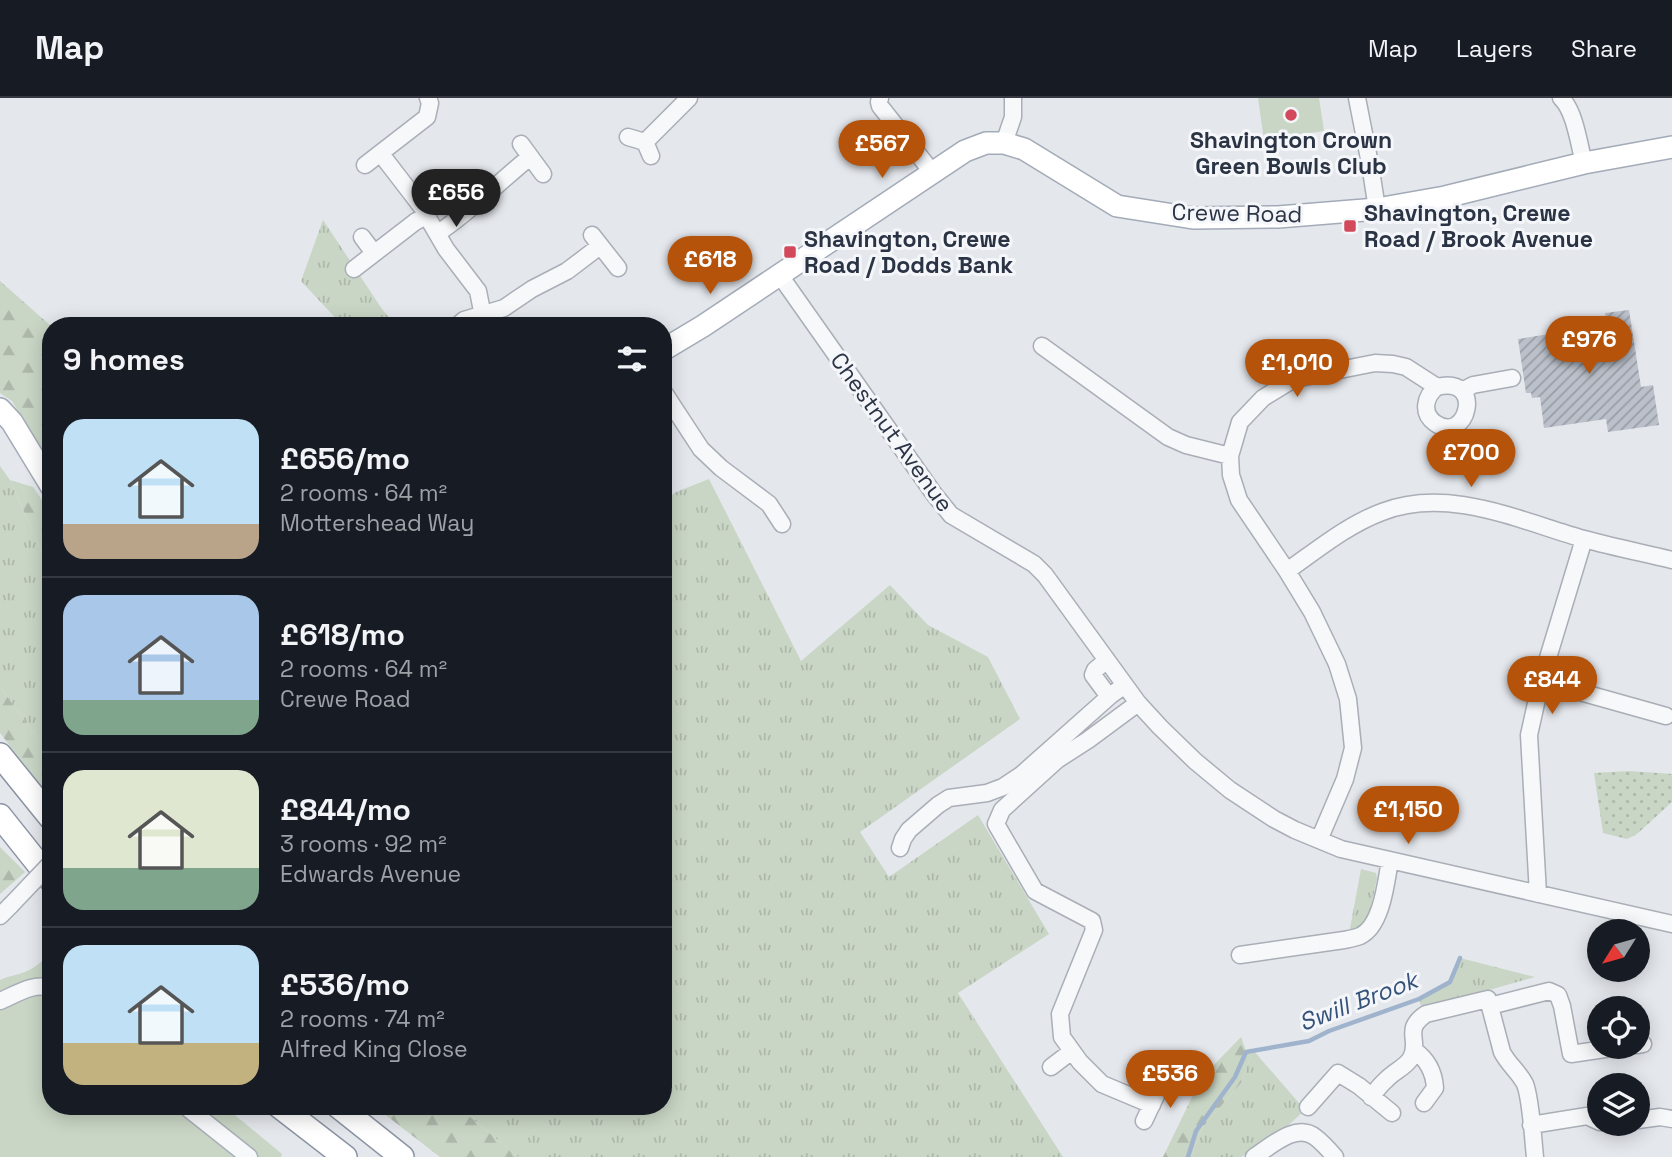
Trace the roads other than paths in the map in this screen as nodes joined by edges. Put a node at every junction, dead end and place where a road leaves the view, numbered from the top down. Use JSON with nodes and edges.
{"nodes":[{"id":1,"x":428,"y":98,"type":"edge"},
{"id":2,"x":689,"y":98,"type":"edge"},
{"id":3,"x":880,"y":98,"type":"edge"},
{"id":4,"x":1013,"y":98,"type":"edge"},
{"id":5,"x":1357,"y":98,"type":"edge"},
{"id":6,"x":1561,"y":98,"type":"edge"},
{"id":7,"x":628,"y":137,"type":"dead end"},
{"id":8,"x":1004,"y":143,"type":"junction"},
{"id":9,"x":1672,"y":147,"type":"edge"},
{"id":10,"x":381,"y":154,"type":"junction"},
{"id":11,"x":1584,"y":163,"type":"junction"},
{"id":12,"x":365,"y":165,"type":"dead end"},
{"id":13,"x":932,"y":172,"type":"junction"},
{"id":14,"x":543,"y":174,"type":"dead end"},
{"id":15,"x":1377,"y":209,"type":"junction"},
{"id":16,"x":427,"y":215,"type":"junction"},
{"id":17,"x":438,"y":233,"type":"junction"},
{"id":18,"x":362,"y":237,"type":"dead end"},
{"id":19,"x":374,"y":253,"type":"junction"},
{"id":20,"x":618,"y":268,"type":"dead end"},
{"id":21,"x":354,"y":269,"type":"dead end"},
{"id":22,"x":779,"y":274,"type":"junction"},
{"id":23,"x":483,"y":317,"type":"edge"},
{"id":24,"x":489,"y":317,"type":"edge"},
{"id":25,"x":672,"y":345,"type":"edge"},
{"id":26,"x":1042,"y":345,"type":"dead end"},
{"id":27,"x":1512,"y":378,"type":"dead end"},
{"id":28,"x":1437,"y":387,"type":"junction"},
{"id":29,"x":1462,"y":391,"type":"junction"},
{"id":30,"x":672,"y":405,"type":"edge"},
{"id":31,"x":0,"y":409,"type":"edge"},
{"id":32,"x":1230,"y":456,"type":"junction"},
{"id":33,"x":42,"y":471,"type":"edge"},
{"id":34,"x":782,"y":524,"type":"dead end"},
{"id":35,"x":1584,"y":539,"type":"junction"},
{"id":36,"x":1672,"y":560,"type":"edge"},
{"id":37,"x":1287,"y":571,"type":"junction"},
{"id":38,"x":1107,"y":660,"type":"junction"},
{"id":39,"x":1541,"y":681,"type":"junction"},
{"id":40,"x":1125,"y":685,"type":"junction"},
{"id":41,"x":1111,"y":695,"type":"junction"},
{"id":42,"x":1138,"y":703,"type":"junction"},
{"id":43,"x":1665,"y":716,"type":"dead end"},
{"id":44,"x":0,"y":755,"type":"edge"},
{"id":45,"x":42,"y":807,"type":"edge"},
{"id":46,"x":0,"y":816,"type":"edge"},
{"id":47,"x":1319,"y":839,"type":"junction"},
{"id":48,"x":900,"y":848,"type":"dead end"},
{"id":49,"x":1390,"y":860,"type":"junction"},
{"id":50,"x":42,"y":869,"type":"edge"},
{"id":51,"x":42,"y":872,"type":"edge"},
{"id":52,"x":1538,"y":894,"type":"junction"},
{"id":53,"x":6,"y":910,"type":"edge"},
{"id":54,"x":1672,"y":924,"type":"edge"},
{"id":55,"x":1240,"y":955,"type":"dead end"},
{"id":56,"x":42,"y":986,"type":"edge"},
{"id":57,"x":0,"y":1001,"type":"edge"},
{"id":58,"x":1490,"y":1006,"type":"junction"},
{"id":59,"x":1072,"y":1051,"type":"junction"},
{"id":60,"x":1414,"y":1051,"type":"junction"},
{"id":61,"x":1587,"y":1052,"type":"edge"},
{"id":62,"x":1051,"y":1067,"type":"dead end"},
{"id":63,"x":1162,"y":1083,"type":"dead end"},
{"id":64,"x":1365,"y":1092,"type":"junction"},
{"id":65,"x":1424,"y":1103,"type":"dead end"},
{"id":66,"x":1152,"y":1105,"type":"junction"},
{"id":67,"x":1308,"y":1107,"type":"dead end"},
{"id":68,"x":1392,"y":1113,"type":"dead end"},
{"id":69,"x":196,"y":1115,"type":"edge"},
{"id":70,"x":291,"y":1115,"type":"edge"},
{"id":71,"x":349,"y":1115,"type":"edge"},
{"id":72,"x":1587,"y":1116,"type":"edge"},
{"id":73,"x":1650,"y":1118,"type":"edge"},
{"id":74,"x":1672,"y":1119,"type":"edge"},
{"id":75,"x":1144,"y":1121,"type":"dead end"},
{"id":76,"x":1531,"y":1125,"type":"junction"},
{"id":77,"x":248,"y":1157,"type":"edge"},
{"id":78,"x":345,"y":1157,"type":"edge"},
{"id":79,"x":402,"y":1157,"type":"edge"},
{"id":80,"x":1254,"y":1157,"type":"edge"},
{"id":81,"x":1335,"y":1157,"type":"edge"},
{"id":82,"x":1535,"y":1157,"type":"edge"}],
"edges":[{"from":1,"to":10,"type":"street"},
{"from":2,"to":7,"type":"street"},
{"from":3,"to":13,"type":"street"},
{"from":4,"to":8,"type":"street"},
{"from":5,"to":15,"type":"street"},
{"from":6,"to":11,"type":"street"},
{"from":8,"to":13,"type":"main road"},
{"from":8,"to":15,"type":"main road","name":"Crewe Road"},
{"from":9,"to":11,"type":"main road","name":"Crewe Road"},
{"from":10,"to":12,"type":"street"},
{"from":10,"to":16,"type":"street"},
{"from":11,"to":15,"type":"main road","name":"Crewe Road"},
{"from":13,"to":22,"type":"main road"},
{"from":14,"to":17,"type":"street"},
{"from":16,"to":17,"type":"street"},
{"from":16,"to":19,"type":"street"},
{"from":17,"to":23,"type":"street"},
{"from":18,"to":19,"type":"street"},
{"from":19,"to":21,"type":"street"},
{"from":20,"to":24,"type":"street"},
{"from":22,"to":25,"type":"main road"},
{"from":22,"to":38,"type":"street","name":"Chestnut Avenue"},
{"from":26,"to":32,"type":"street"},
{"from":27,"to":29,"type":"street"},
{"from":28,"to":29,"type":"street"},
{"from":28,"to":29,"type":"street"},
{"from":28,"to":32,"type":"street"},
{"from":30,"to":34,"type":"street"},
{"from":31,"to":33,"type":"main road"},
{"from":32,"to":37,"type":"street"},
{"from":35,"to":36,"type":"street"},
{"from":35,"to":37,"type":"street"},
{"from":35,"to":39,"type":"street"},
{"from":37,"to":47,"type":"street"},
{"from":38,"to":40,"type":"street","name":"Chestnut Avenue"},
{"from":38,"to":41,"type":"street"},
{"from":39,"to":43,"type":"street"},
{"from":39,"to":52,"type":"street"},
{"from":40,"to":41,"type":"street"},
{"from":40,"to":42,"type":"street","name":"Chestnut Avenue"},
{"from":41,"to":48,"type":"street"},
{"from":42,"to":47,"type":"street","name":"Chestnut Avenue"},
{"from":42,"to":59,"type":"street"},
{"from":44,"to":45,"type":"highway"},
{"from":46,"to":50,"type":"highway"},
{"from":47,"to":49,"type":"street","name":"Chestnut Avenue"},
{"from":49,"to":52,"type":"street","name":"Chestnut Avenue"},
{"from":49,"to":55,"type":"street"},
{"from":51,"to":53,"type":"street","bridge":true},
{"from":52,"to":54,"type":"street","name":"Chestnut Avenue"},
{"from":56,"to":57,"type":"street"},
{"from":58,"to":60,"type":"street"},
{"from":58,"to":61,"type":"street"},
{"from":58,"to":76,"type":"street"},
{"from":59,"to":62,"type":"street"},
{"from":59,"to":66,"type":"street"},
{"from":60,"to":64,"type":"street"},
{"from":60,"to":65,"type":"street"},
{"from":63,"to":66,"type":"street"},
{"from":64,"to":67,"type":"street"},
{"from":64,"to":68,"type":"street"},
{"from":66,"to":75,"type":"street"},
{"from":69,"to":77,"type":"street"},
{"from":70,"to":78,"type":"highway"},
{"from":71,"to":79,"type":"highway"},
{"from":72,"to":76,"type":"street"},
{"from":73,"to":74,"type":"street"},
{"from":76,"to":82,"type":"street"},
{"from":80,"to":81,"type":"street"}]}
